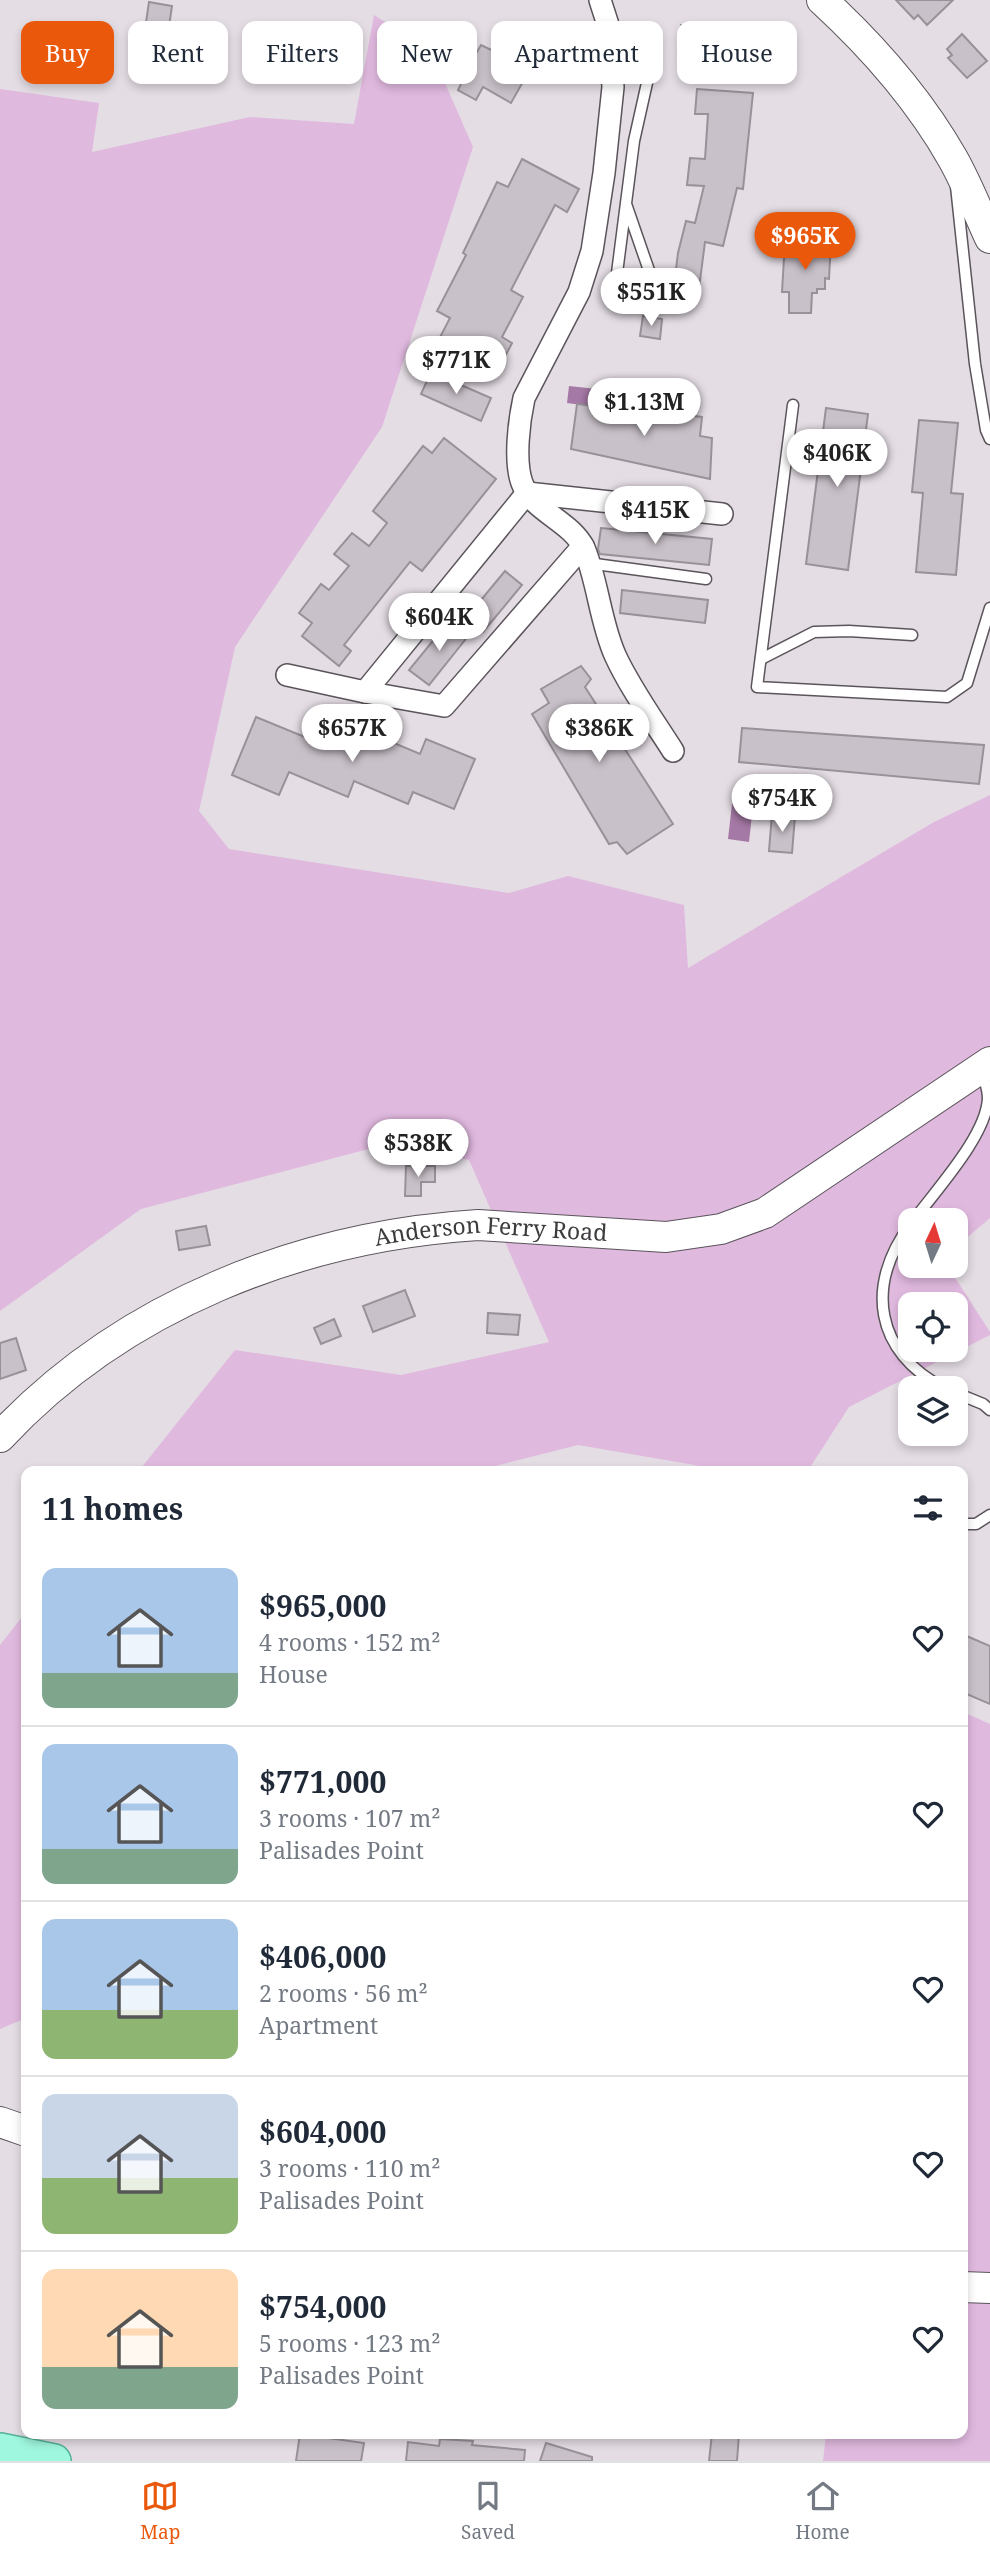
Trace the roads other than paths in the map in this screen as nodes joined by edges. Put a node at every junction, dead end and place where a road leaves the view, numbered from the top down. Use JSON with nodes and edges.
{"nodes":[{"id":1,"x":600,"y":0,"type":"edge"},
{"id":2,"x":822,"y":0,"type":"edge"},
{"id":3,"x":647,"y":84,"type":"edge"},
{"id":4,"x":608,"y":137,"type":"junction"},
{"id":5,"x":634,"y":141,"type":"junction"},
{"id":6,"x":953,"y":159,"type":"junction"},
{"id":7,"x":626,"y":204,"type":"junction"},
{"id":8,"x":990,"y":238,"type":"edge"},
{"id":9,"x":793,"y":405,"type":"dead end"},
{"id":10,"x":990,"y":439,"type":"edge"},
{"id":11,"x":527,"y":493,"type":"junction"},
{"id":12,"x":722,"y":514,"type":"dead end"},
{"id":13,"x":585,"y":555,"type":"junction"},
{"id":14,"x":706,"y":579,"type":"dead end"},
{"id":15,"x":990,"y":608,"type":"edge"},
{"id":16,"x":912,"y":635,"type":"dead end"},
{"id":17,"x":761,"y":659,"type":"junction"},
{"id":18,"x":286,"y":674,"type":"dead end"},
{"id":19,"x":365,"y":692,"type":"junction"},
{"id":20,"x":673,"y":751,"type":"dead end"},
{"id":21,"x":986,"y":1065,"type":"edge"},
{"id":22,"x":923,"y":1208,"type":"edge"},
{"id":23,"x":898,"y":1242,"type":"edge"},
{"id":24,"x":922,"y":1376,"type":"edge"},
{"id":25,"x":968,"y":1398,"type":"edge"},
{"id":26,"x":990,"y":1410,"type":"edge"},
{"id":27,"x":0,"y":1437,"type":"edge"},
{"id":28,"x":990,"y":1515,"type":"edge"},
{"id":29,"x":968,"y":1524,"type":"edge"},
{"id":30,"x":0,"y":2122,"type":"edge"},
{"id":31,"x":21,"y":2129,"type":"edge"},
{"id":32,"x":968,"y":2287,"type":"edge"},
{"id":33,"x":990,"y":2288,"type":"edge"},
{"id":34,"x":0,"y":2450,"type":"edge"},
{"id":35,"x":54,"y":2461,"type":"edge"}],
"edges":[{"from":1,"to":4,"type":"street"},
{"from":2,"to":6,"type":"street"},
{"from":3,"to":5,"type":"lane"},
{"from":4,"to":5,"type":"lane"},
{"from":4,"to":11,"type":"street"},
{"from":5,"to":7,"type":"lane"},
{"from":6,"to":8,"type":"street"},
{"from":6,"to":10,"type":"lane"},
{"from":7,"to":7,"type":"lane"},
{"from":9,"to":17,"type":"lane"},
{"from":11,"to":12,"type":"street"},
{"from":11,"to":13,"type":"street"},
{"from":11,"to":19,"type":"street"},
{"from":13,"to":14,"type":"lane"},
{"from":13,"to":19,"type":"street"},
{"from":13,"to":20,"type":"street"},
{"from":15,"to":17,"type":"lane"},
{"from":16,"to":17,"type":"lane"},
{"from":18,"to":19,"type":"street"},
{"from":21,"to":22,"type":"lane"},
{"from":21,"to":27,"type":"street","name":"Anderson Ferry Road"},
{"from":23,"to":24,"type":"lane"},
{"from":25,"to":26,"type":"lane"},
{"from":28,"to":29,"type":"lane"},
{"from":30,"to":31,"type":"street"},
{"from":32,"to":33,"type":"street"},
{"from":34,"to":35,"type":"main road"}]}
